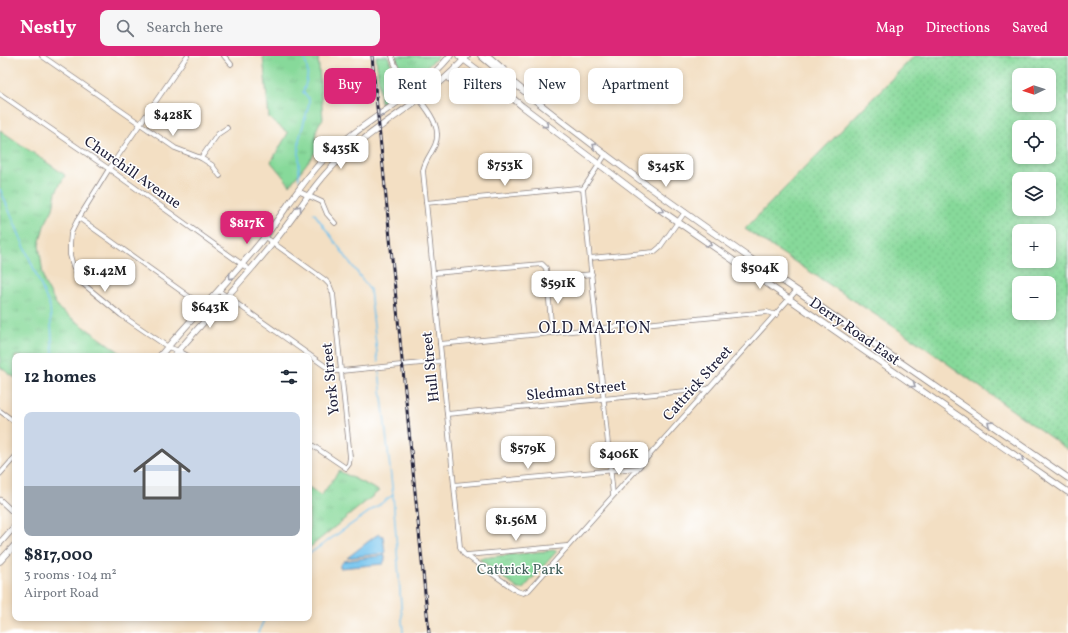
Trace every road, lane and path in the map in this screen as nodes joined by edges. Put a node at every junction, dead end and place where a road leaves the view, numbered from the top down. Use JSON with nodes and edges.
{"nodes":[{"id":1,"x":42,"y":56,"type":"edge"},
{"id":2,"x":187,"y":56,"type":"edge"},
{"id":3,"x":224,"y":56,"type":"edge"},
{"id":4,"x":392,"y":56,"type":"edge"},
{"id":5,"x":450,"y":56,"type":"edge"},
{"id":6,"x":481,"y":56,"type":"edge"},
{"id":7,"x":488,"y":56,"type":"edge"},
{"id":8,"x":463,"y":57,"type":"edge"},
{"id":9,"x":231,"y":64,"type":"dead end"},
{"id":10,"x":397,"y":68,"type":"edge"},
{"id":11,"x":438,"y":68,"type":"edge"},
{"id":12,"x":476,"y":68,"type":"edge"},
{"id":13,"x":495,"y":68,"type":"edge"},
{"id":14,"x":502,"y":68,"type":"edge"},
{"id":15,"x":449,"y":79,"type":"edge"},
{"id":16,"x":442,"y":81,"type":"joint"},
{"id":17,"x":516,"y":85,"type":"edge"},
{"id":18,"x":0,"y":94,"type":"edge"},
{"id":19,"x":516,"y":101,"type":"edge"},
{"id":20,"x":393,"y":104,"type":"edge"},
{"id":21,"x":414,"y":104,"type":"edge"},
{"id":22,"x":422,"y":104,"type":"edge"},
{"id":23,"x":141,"y":124,"type":"junction"},
{"id":24,"x":227,"y":128,"type":"dead end"},
{"id":25,"x":606,"y":154,"type":"junction"},
{"id":26,"x":201,"y":158,"type":"junction"},
{"id":27,"x":599,"y":165,"type":"junction"},
{"id":28,"x":109,"y":169,"type":"junction"},
{"id":29,"x":220,"y":176,"type":"dead end"},
{"id":30,"x":583,"y":189,"type":"junction"},
{"id":31,"x":298,"y":191,"type":"junction"},
{"id":32,"x":309,"y":195,"type":"junction"},
{"id":33,"x":426,"y":203,"type":"junction"},
{"id":34,"x":685,"y":212,"type":"junction"},
{"id":35,"x":79,"y":218,"type":"junction"},
{"id":36,"x":678,"y":222,"type":"junction"},
{"id":37,"x":335,"y":223,"type":"dead end"},
{"id":38,"x":265,"y":237,"type":"junction"},
{"id":39,"x":273,"y":243,"type":"junction"},
{"id":40,"x":590,"y":258,"type":"junction"},
{"id":41,"x":243,"y":264,"type":"junction"},
{"id":42,"x":250,"y":270,"type":"junction"},
{"id":43,"x":434,"y":273,"type":"junction"},
{"id":44,"x":592,"y":274,"type":"junction"},
{"id":45,"x":547,"y":279,"type":"junction"},
{"id":46,"x":797,"y":290,"type":"junction"},
{"id":47,"x":219,"y":291,"type":"junction"},
{"id":48,"x":227,"y":296,"type":"junction"},
{"id":49,"x":789,"y":299,"type":"junction"},
{"id":50,"x":203,"y":306,"type":"junction"},
{"id":51,"x":212,"y":313,"type":"junction"},
{"id":52,"x":776,"y":315,"type":"junction"},
{"id":53,"x":832,"y":315,"type":"junction"},
{"id":54,"x":825,"y":324,"type":"junction"},
{"id":55,"x":597,"y":329,"type":"junction"},
{"id":56,"x":552,"y":333,"type":"junction"},
{"id":57,"x":440,"y":344,"type":"junction"},
{"id":58,"x":168,"y":347,"type":"junction"},
{"id":59,"x":179,"y":351,"type":"junction"},
{"id":60,"x":163,"y":353,"type":"edge"},
{"id":61,"x":183,"y":353,"type":"edge"},
{"id":62,"x":306,"y":353,"type":"edge"},
{"id":63,"x":312,"y":358,"type":"edge"},
{"id":64,"x":442,"y":361,"type":"junction"},
{"id":65,"x":341,"y":371,"type":"junction"},
{"id":66,"x":707,"y":389,"type":"junction"},
{"id":67,"x":604,"y":399,"type":"junction"},
{"id":68,"x":0,"y":411,"type":"edge"},
{"id":69,"x":447,"y":414,"type":"junction"},
{"id":70,"x":12,"y":420,"type":"edge"},
{"id":71,"x":312,"y":445,"type":"edge"},
{"id":72,"x":12,"y":460,"type":"edge"},
{"id":73,"x":1050,"y":466,"type":"junction"},
{"id":74,"x":638,"y":468,"type":"junction"},
{"id":75,"x":610,"y":470,"type":"junction"},
{"id":76,"x":0,"y":474,"type":"edge"},
{"id":77,"x":1068,"y":474,"type":"edge"},
{"id":78,"x":1068,"y":478,"type":"edge"},
{"id":79,"x":454,"y":485,"type":"junction"},
{"id":80,"x":1068,"y":492,"type":"edge"},
{"id":81,"x":613,"y":495,"type":"junction"},
{"id":82,"x":0,"y":500,"type":"edge"},
{"id":83,"x":12,"y":511,"type":"edge"},
{"id":84,"x":12,"y":529,"type":"edge"},
{"id":85,"x":0,"y":543,"type":"edge"},
{"id":86,"x":567,"y":546,"type":"junction"},
{"id":87,"x":12,"y":548,"type":"edge"},
{"id":88,"x":466,"y":555,"type":"junction"},
{"id":89,"x":0,"y":561,"type":"edge"}],
"edges":[{"from":1,"to":23,"type":"street"},
{"from":2,"to":23,"type":"street"},
{"from":3,"to":9,"type":"street"},
{"from":4,"to":10,"type":"street","name":"Hull Street"},
{"from":5,"to":11,"type":"main road"},
{"from":6,"to":13,"type":"main road","name":"Derry Road East"},
{"from":7,"to":14,"type":"main road"},
{"from":8,"to":12,"type":"main road","name":"Derry Road East"},
{"from":8,"to":16,"type":"main road"},
{"from":15,"to":16,"type":"main road"},
{"from":25,"to":17,"type":"main road","name":"Derry Road East","one_way":true},
{"from":18,"to":28,"type":"street","name":"Churchill Avenue"},
{"from":19,"to":27,"type":"main road","name":"Derry Road East","one_way":true},
{"from":20,"to":31,"type":"main road","one_way":true},
{"from":21,"to":32,"type":"main road"},
{"from":22,"to":33,"type":"street","name":"Hull Street"},
{"from":23,"to":26,"type":"street"},
{"from":23,"to":28,"type":"street"},
{"from":24,"to":26,"type":"street"},
{"from":25,"to":27,"type":"street"},
{"from":25,"to":34,"type":"main road","name":"Derry Road East"},
{"from":26,"to":29,"type":"street"},
{"from":27,"to":30,"type":"street"},
{"from":27,"to":36,"type":"main road","name":"Derry Road East","one_way":true},
{"from":28,"to":35,"type":"street"},
{"from":28,"to":41,"type":"street","name":"Churchill Avenue"},
{"from":30,"to":33,"type":"street"},
{"from":30,"to":40,"type":"street"},
{"from":31,"to":32,"type":"street"},
{"from":31,"to":38,"type":"main road"},
{"from":32,"to":37,"type":"street"},
{"from":39,"to":32,"type":"main road","one_way":true},
{"from":33,"to":43,"type":"street","name":"Hull Street"},
{"from":34,"to":36,"type":"street"},
{"from":34,"to":46,"type":"main road","name":"Derry Road East"},
{"from":35,"to":50,"type":"street"},
{"from":35,"to":58,"type":"street"},
{"from":36,"to":40,"type":"street"},
{"from":36,"to":49,"type":"main road","name":"Derry Road East","one_way":true},
{"from":38,"to":39,"type":"street"},
{"from":38,"to":41,"type":"main road"},
{"from":39,"to":42,"type":"main road"},
{"from":39,"to":65,"type":"street","name":"York Street"},
{"from":40,"to":44,"type":"street"},
{"from":41,"to":42,"type":"street","name":"Churchill Avenue"},
{"from":41,"to":47,"type":"main road","one_way":true},
{"from":42,"to":48,"type":"main road"},
{"from":43,"to":45,"type":"street"},
{"from":43,"to":57,"type":"street","name":"Hull Street"},
{"from":44,"to":45,"type":"street"},
{"from":44,"to":55,"type":"street"},
{"from":45,"to":56,"type":"street"},
{"from":46,"to":49,"type":"street","name":"Cattrick Street"},
{"from":46,"to":53,"type":"main road","name":"Derry Road East"},
{"from":47,"to":48,"type":"street"},
{"from":47,"to":50,"type":"main road"},
{"from":48,"to":51,"type":"main road"},
{"from":48,"to":62,"type":"street"},
{"from":49,"to":52,"type":"street","name":"Cattrick Street"},
{"from":49,"to":54,"type":"main road","name":"Derry Road East"},
{"from":50,"to":51,"type":"street"},
{"from":50,"to":58,"type":"main road"},
{"from":51,"to":59,"type":"main road"},
{"from":52,"to":55,"type":"street"},
{"from":52,"to":66,"type":"street","name":"Cattrick Street"},
{"from":53,"to":54,"type":"main road"},
{"from":73,"to":53,"type":"main road","name":"Derry Road East","one_way":true},
{"from":54,"to":80,"type":"main road","name":"Derry Road East","one_way":true},
{"from":55,"to":56,"type":"street"},
{"from":55,"to":67,"type":"street"},
{"from":56,"to":57,"type":"street"},
{"from":57,"to":64,"type":"street","name":"Hull Street"},
{"from":58,"to":59,"type":"street"},
{"from":58,"to":60,"type":"main road"},
{"from":59,"to":61,"type":"street"},
{"from":63,"to":65,"type":"street"},
{"from":64,"to":65,"type":"street"},
{"from":64,"to":69,"type":"street","name":"Hull Street"},
{"from":65,"to":71,"type":"street","name":"York Street"},
{"from":66,"to":67,"type":"street","name":"Sledman Street"},
{"from":66,"to":74,"type":"street","name":"Cattrick Street"},
{"from":67,"to":69,"type":"street","name":"Sledman Street"},
{"from":67,"to":75,"type":"street"},
{"from":68,"to":70,"type":"street"},
{"from":69,"to":79,"type":"street","name":"Hull Street"},
{"from":72,"to":76,"type":"street"},
{"from":73,"to":77,"type":"street"},
{"from":73,"to":78,"type":"main road","name":"Derry Road East"},
{"from":74,"to":75,"type":"street"},
{"from":74,"to":81,"type":"street","name":"Cattrick Street"},
{"from":75,"to":79,"type":"street"},
{"from":75,"to":81,"type":"street"},
{"from":79,"to":88,"type":"street","name":"Hull Street"},
{"from":81,"to":86,"type":"street","name":"Cattrick Street"},
{"from":82,"to":83,"type":"street"},
{"from":84,"to":85,"type":"main road"},
{"from":86,"to":88,"type":"street"},
{"from":86,"to":88,"type":"street"},
{"from":87,"to":89,"type":"main road"}]}
